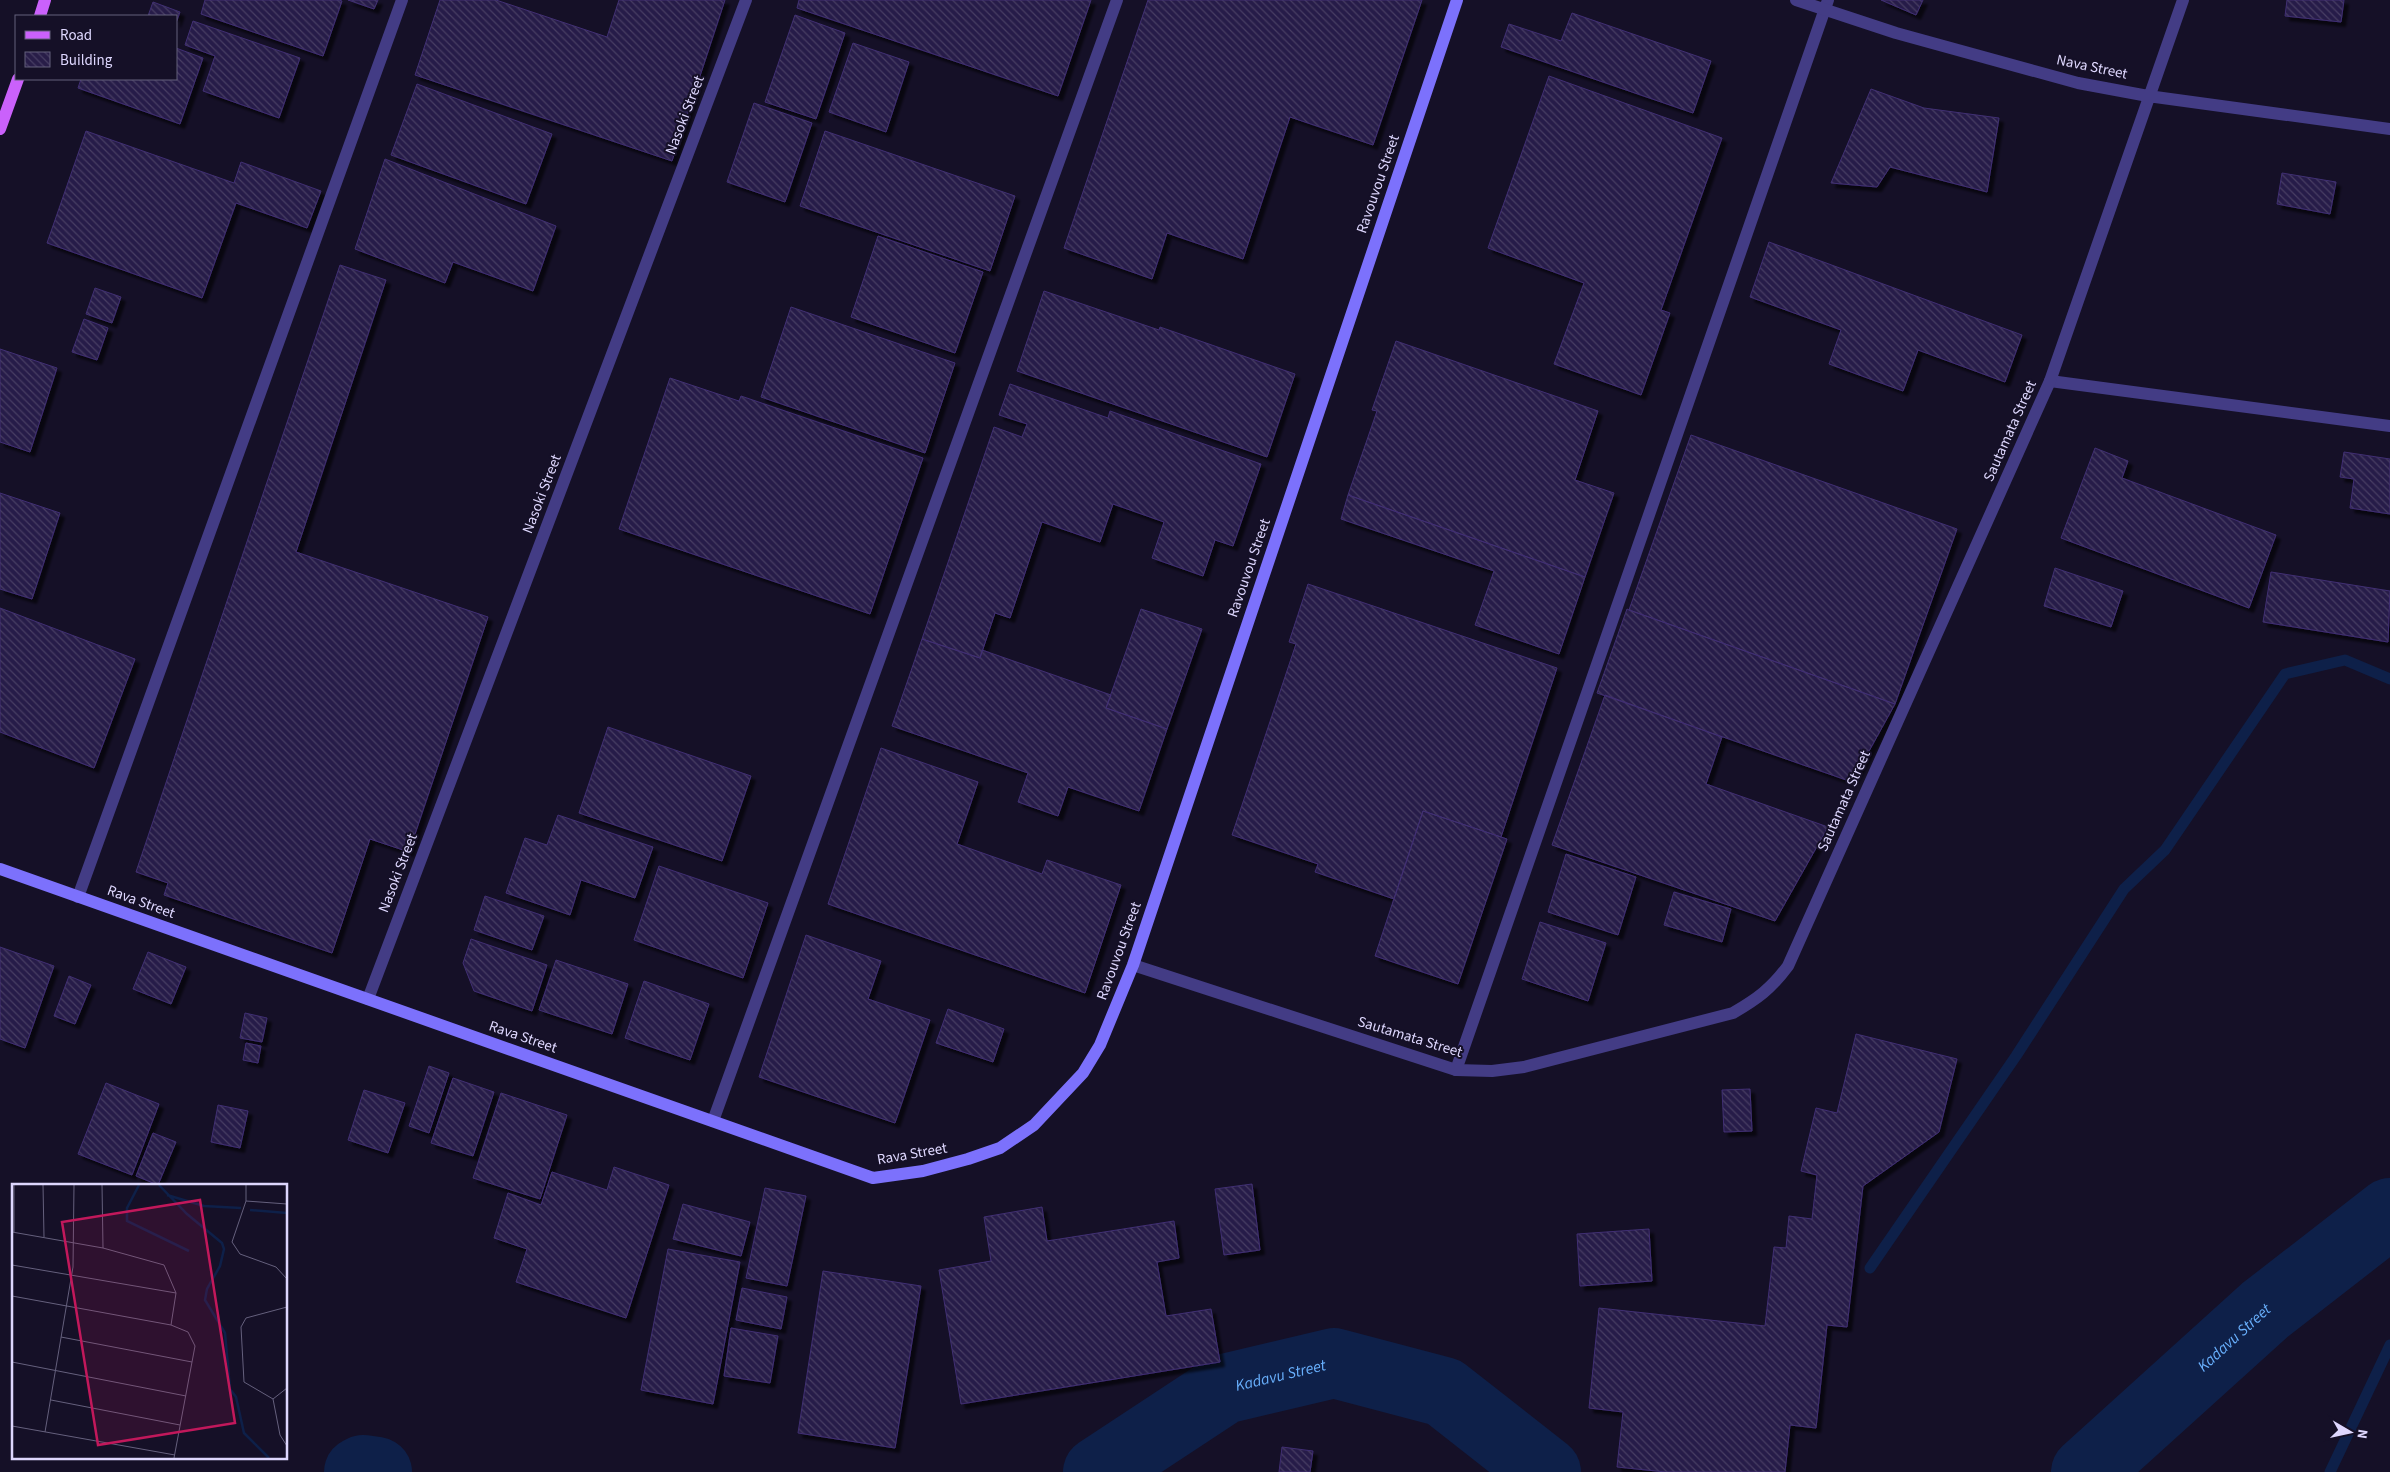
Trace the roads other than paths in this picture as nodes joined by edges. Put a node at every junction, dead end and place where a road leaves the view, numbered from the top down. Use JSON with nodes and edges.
{"nodes":[{"id":1,"x":45,"y":0,"type":"edge"},
{"id":2,"x":402,"y":0,"type":"edge"},
{"id":3,"x":746,"y":0,"type":"edge"},
{"id":4,"x":1117,"y":0,"type":"edge"},
{"id":5,"x":1457,"y":0,"type":"edge"},
{"id":6,"x":1796,"y":0,"type":"edge"},
{"id":7,"x":2183,"y":0,"type":"edge"},
{"id":8,"x":1826,"y":5,"type":"edge"},
{"id":9,"x":40,"y":15,"type":"edge"},
{"id":10,"x":18,"y":80,"type":"edge"},
{"id":11,"x":2148,"y":96,"type":"junction"},
{"id":12,"x":0,"y":129,"type":"edge"},
{"id":13,"x":2390,"y":129,"type":"edge"},
{"id":14,"x":2050,"y":381,"type":"junction"},
{"id":15,"x":2390,"y":426,"type":"edge"},
{"id":16,"x":0,"y":869,"type":"edge"},
{"id":17,"x":78,"y":897,"type":"junction"},
{"id":18,"x":1133,"y":965,"type":"junction"},
{"id":19,"x":368,"y":999,"type":"junction"},
{"id":20,"x":1456,"y":1070,"type":"junction"},
{"id":21,"x":713,"y":1121,"type":"junction"},
{"id":22,"x":1034,"y":1125,"type":"joint"}],
"edges":[{"from":1,"to":9,"type":"main road"},
{"from":2,"to":17,"type":"street"},
{"from":3,"to":19,"type":"street","name":"Nasoki Street"},
{"from":4,"to":21,"type":"street"},
{"from":5,"to":18,"type":"main road","name":"Ravouvou Street"},
{"from":6,"to":8,"type":"street","name":"Nava Street"},
{"from":7,"to":11,"type":"street","name":"Sautamata Street"},
{"from":8,"to":11,"type":"street","name":"Nava Street"},
{"from":8,"to":20,"type":"street"},
{"from":10,"to":12,"type":"main road"},
{"from":11,"to":13,"type":"street","name":"Nava Street"},
{"from":11,"to":14,"type":"street","name":"Sautamata Street"},
{"from":14,"to":15,"type":"street"},
{"from":14,"to":20,"type":"street","name":"Sautamata Street"},
{"from":16,"to":17,"type":"main road","name":"Rava Street"},
{"from":17,"to":19,"type":"main road","name":"Rava Street"},
{"from":18,"to":20,"type":"street","name":"Sautamata Street"},
{"from":18,"to":22,"type":"main road","name":"Ravouvou Street"},
{"from":19,"to":21,"type":"main road","name":"Rava Street"},
{"from":21,"to":22,"type":"main road","name":"Rava Street"}]}
